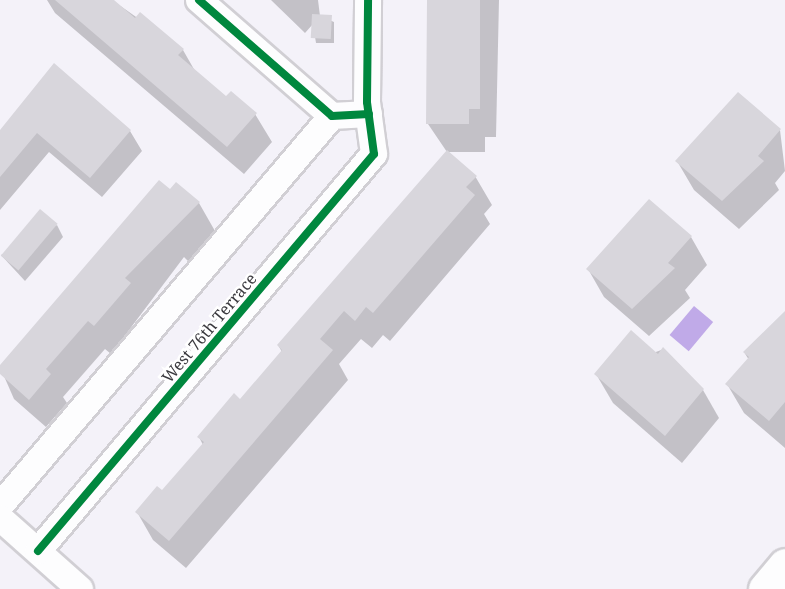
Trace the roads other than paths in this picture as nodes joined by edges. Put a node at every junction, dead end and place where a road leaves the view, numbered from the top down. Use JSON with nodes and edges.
{"nodes":[{"id":1,"x":199,"y":0,"type":"edge"},
{"id":2,"x":368,"y":0,"type":"edge"},
{"id":3,"x":369,"y":114,"type":"junction"},
{"id":4,"x":332,"y":116,"type":"junction"},
{"id":5,"x":0,"y":506,"type":"edge"},
{"id":6,"x":0,"y":518,"type":"edge"},
{"id":7,"x":38,"y":551,"type":"junction"},
{"id":8,"x":785,"y":565,"type":"edge"},
{"id":9,"x":80,"y":589,"type":"edge"},
{"id":10,"x":765,"y":589,"type":"edge"}],
"edges":[{"from":1,"to":4,"type":"street"},
{"from":2,"to":3,"type":"street","name":"West 76th Terrace"},
{"from":3,"to":4,"type":"street"},
{"from":3,"to":7,"type":"street","name":"West 76th Terrace"},
{"from":4,"to":5,"type":"street"},
{"from":6,"to":7,"type":"street"},
{"from":7,"to":9,"type":"street"},
{"from":8,"to":10,"type":"main road"}]}
